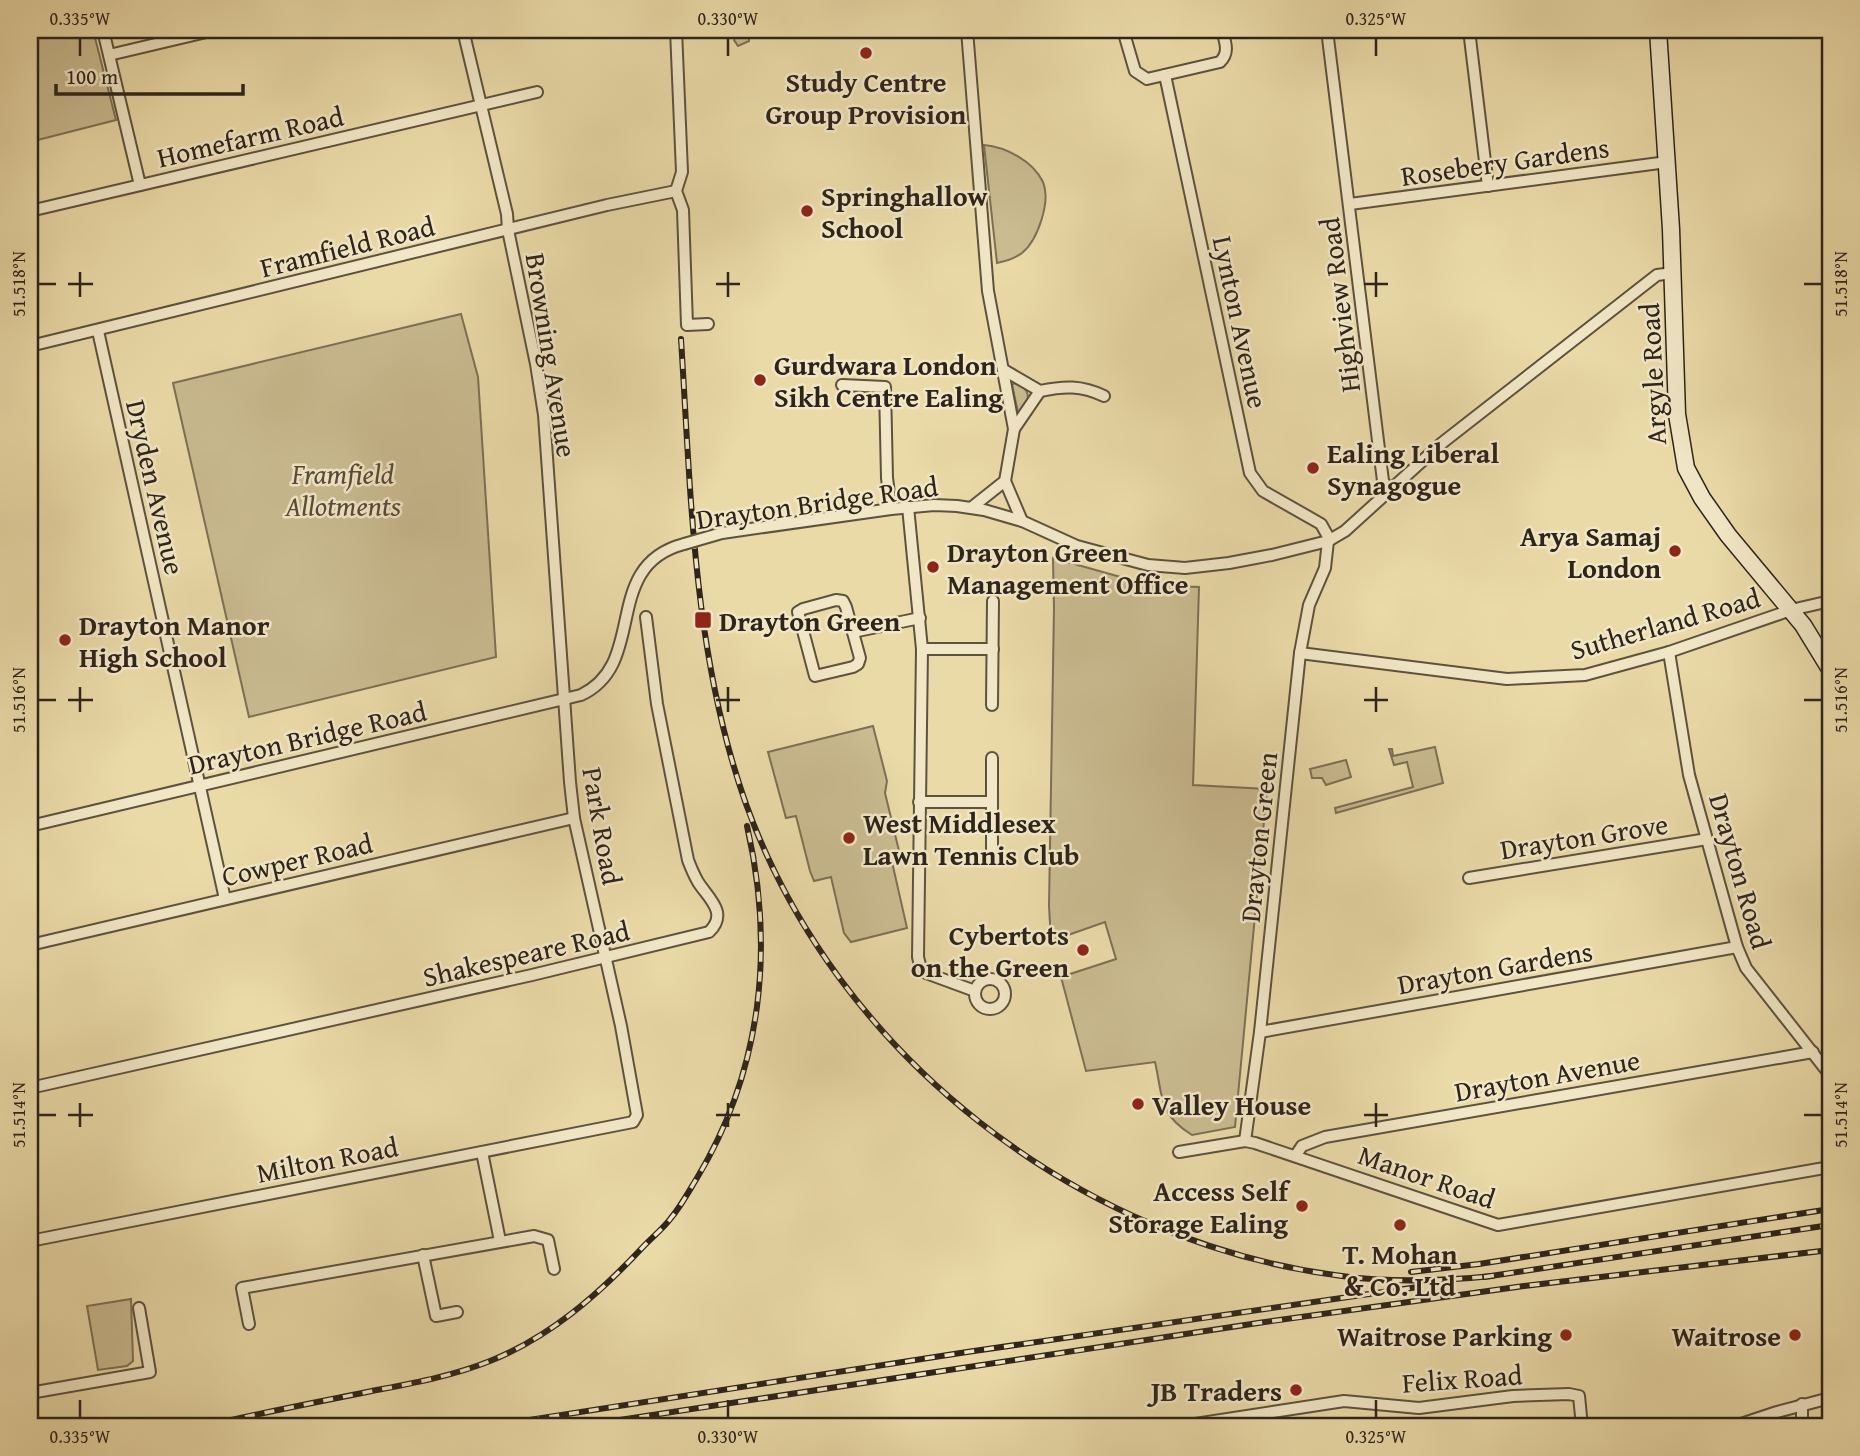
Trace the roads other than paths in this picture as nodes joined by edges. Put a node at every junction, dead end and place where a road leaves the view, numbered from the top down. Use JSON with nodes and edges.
{"nodes":[{"id":1,"x":103,"y":30,"type":"edge"},
{"id":2,"x":215,"y":30,"type":"edge"},
{"id":3,"x":463,"y":30,"type":"edge"},
{"id":4,"x":676,"y":30,"type":"edge"},
{"id":5,"x":967,"y":30,"type":"edge"},
{"id":6,"x":1124,"y":30,"type":"edge"},
{"id":7,"x":1222,"y":30,"type":"edge"},
{"id":8,"x":1326,"y":30,"type":"edge"},
{"id":9,"x":1469,"y":30,"type":"edge"},
{"id":10,"x":1658,"y":30,"type":"edge"},
{"id":11,"x":109,"y":55,"type":"junction"},
{"id":12,"x":1165,"y":75,"type":"junction"},
{"id":13,"x":537,"y":92,"type":"dead end"},
{"id":14,"x":481,"y":105,"type":"junction"},
{"id":15,"x":1667,"y":162,"type":"junction"},
{"id":16,"x":140,"y":186,"type":"junction"},
{"id":17,"x":1488,"y":186,"type":"junction"},
{"id":18,"x":676,"y":191,"type":"junction"},
{"id":19,"x":1349,"y":204,"type":"junction"},
{"id":20,"x":30,"y":211,"type":"edge"},
{"id":21,"x":508,"y":230,"type":"junction"},
{"id":22,"x":1673,"y":273,"type":"junction"},
{"id":23,"x":708,"y":324,"type":"dead end"},
{"id":24,"x":98,"y":331,"type":"junction"},
{"id":25,"x":30,"y":346,"type":"edge"},
{"id":26,"x":1004,"y":370,"type":"junction"},
{"id":27,"x":842,"y":385,"type":"dead end"},
{"id":28,"x":1040,"y":391,"type":"junction"},
{"id":29,"x":1104,"y":396,"type":"dead end"},
{"id":30,"x":1014,"y":429,"type":"junction"},
{"id":31,"x":1005,"y":481,"type":"junction"},
{"id":32,"x":1389,"y":490,"type":"junction"},
{"id":33,"x":908,"y":507,"type":"junction"},
{"id":34,"x":971,"y":508,"type":"junction"},
{"id":35,"x":891,"y":509,"type":"junction"},
{"id":36,"x":1022,"y":521,"type":"junction"},
{"id":37,"x":1329,"y":540,"type":"junction"},
{"id":38,"x":993,"y":601,"type":"dead end"},
{"id":39,"x":1830,"y":601,"type":"edge"},
{"id":40,"x":1791,"y":610,"type":"junction"},
{"id":41,"x":646,"y":617,"type":"dead end"},
{"id":42,"x":920,"y":618,"type":"junction"},
{"id":43,"x":853,"y":632,"type":"junction"},
{"id":44,"x":922,"y":649,"type":"junction"},
{"id":45,"x":993,"y":649,"type":"junction"},
{"id":46,"x":1669,"y":652,"type":"junction"},
{"id":47,"x":1300,"y":653,"type":"junction"},
{"id":48,"x":1830,"y":669,"type":"edge"},
{"id":49,"x":564,"y":700,"type":"junction"},
{"id":50,"x":992,"y":705,"type":"dead end"},
{"id":51,"x":992,"y":758,"type":"dead end"},
{"id":52,"x":201,"y":786,"type":"junction"},
{"id":53,"x":919,"y":802,"type":"junction"},
{"id":54,"x":992,"y":802,"type":"junction"},
{"id":55,"x":574,"y":818,"type":"junction"},
{"id":56,"x":30,"y":826,"type":"edge"},
{"id":57,"x":1707,"y":839,"type":"junction"},
{"id":58,"x":992,"y":850,"type":"dead end"},
{"id":59,"x":1469,"y":878,"type":"dead end"},
{"id":60,"x":225,"y":899,"type":"junction"},
{"id":61,"x":30,"y":945,"type":"edge"},
{"id":62,"x":1737,"y":947,"type":"junction"},
{"id":63,"x":606,"y":958,"type":"junction"},
{"id":64,"x":975,"y":991,"type":"dead end"},
{"id":65,"x":1260,"y":1032,"type":"junction"},
{"id":66,"x":1813,"y":1052,"type":"junction"},
{"id":67,"x":1830,"y":1075,"type":"edge"},
{"id":68,"x":30,"y":1087,"type":"edge"},
{"id":69,"x":633,"y":1122,"type":"joint"},
{"id":70,"x":1245,"y":1141,"type":"junction"},
{"id":71,"x":482,"y":1152,"type":"junction"},
{"id":72,"x":1179,"y":1152,"type":"dead end"},
{"id":73,"x":1296,"y":1155,"type":"junction"},
{"id":74,"x":1830,"y":1167,"type":"edge"},
{"id":75,"x":30,"y":1241,"type":"edge"},
{"id":76,"x":500,"y":1241,"type":"junction"},
{"id":77,"x":423,"y":1255,"type":"junction"},
{"id":78,"x":554,"y":1269,"type":"dead end"},
{"id":79,"x":139,"y":1308,"type":"dead end"},
{"id":80,"x":457,"y":1312,"type":"dead end"},
{"id":81,"x":249,"y":1324,"type":"dead end"},
{"id":82,"x":30,"y":1393,"type":"edge"},
{"id":83,"x":1830,"y":1398,"type":"edge"},
{"id":84,"x":1802,"y":1404,"type":"junction"},
{"id":85,"x":1182,"y":1426,"type":"edge"},
{"id":86,"x":1582,"y":1426,"type":"edge"},
{"id":87,"x":1735,"y":1426,"type":"edge"},
{"id":88,"x":1802,"y":1426,"type":"edge"}],
"edges":[{"from":1,"to":11,"type":"street"},
{"from":2,"to":11,"type":"street"},
{"from":3,"to":14,"type":"street","name":"Browning Avenue"},
{"from":4,"to":18,"type":"street"},
{"from":5,"to":26,"type":"street"},
{"from":6,"to":12,"type":"street"},
{"from":7,"to":12,"type":"street"},
{"from":8,"to":19,"type":"street","name":"Highview Road"},
{"from":9,"to":17,"type":"street"},
{"from":10,"to":15,"type":"main road","name":"Argyle Road"},
{"from":11,"to":16,"type":"street"},
{"from":12,"to":37,"type":"street","name":"Lynton Avenue"},
{"from":13,"to":14,"type":"street"},
{"from":14,"to":16,"type":"street","name":"Homefarm Road"},
{"from":14,"to":21,"type":"street","name":"Browning Avenue"},
{"from":15,"to":17,"type":"street","name":"Rosebery Gardens"},
{"from":15,"to":22,"type":"main road","name":"Argyle Road"},
{"from":16,"to":20,"type":"street","name":"Homefarm Road"},
{"from":17,"to":19,"type":"street","name":"Rosebery Gardens"},
{"from":18,"to":21,"type":"street","name":"Framfield Road"},
{"from":18,"to":23,"type":"street"},
{"from":19,"to":32,"type":"street","name":"Highview Road"},
{"from":21,"to":24,"type":"street","name":"Framfield Road"},
{"from":21,"to":49,"type":"street","name":"Browning Avenue"},
{"from":22,"to":32,"type":"street"},
{"from":22,"to":40,"type":"main road","name":"Argyle Road"},
{"from":24,"to":25,"type":"street","name":"Framfield Road"},
{"from":24,"to":52,"type":"street","name":"Dryden Avenue"},
{"from":26,"to":28,"type":"street"},
{"from":26,"to":30,"type":"street"},
{"from":27,"to":35,"type":"street"},
{"from":28,"to":29,"type":"street"},
{"from":28,"to":30,"type":"street"},
{"from":30,"to":31,"type":"street"},
{"from":31,"to":34,"type":"street"},
{"from":31,"to":36,"type":"street"},
{"from":32,"to":37,"type":"street"},
{"from":33,"to":34,"type":"street","name":"Drayton Bridge Road"},
{"from":33,"to":35,"type":"street","name":"Drayton Bridge Road"},
{"from":33,"to":42,"type":"street"},
{"from":34,"to":36,"type":"street","name":"Drayton Bridge Road"},
{"from":35,"to":49,"type":"street","name":"Drayton Bridge Road","bridge":true},
{"from":36,"to":37,"type":"street","name":"Drayton Bridge Road"},
{"from":37,"to":47,"type":"street","name":"Drayton Green"},
{"from":38,"to":45,"type":"street"},
{"from":39,"to":40,"type":"street","name":"Sutherland Road"},
{"from":40,"to":46,"type":"street","name":"Sutherland Road"},
{"from":40,"to":48,"type":"main road","name":"Argyle Road"},
{"from":41,"to":63,"type":"street","name":"Shakespeare Road"},
{"from":42,"to":43,"type":"street"},
{"from":42,"to":44,"type":"street"},
{"from":43,"to":43,"type":"street"},
{"from":44,"to":45,"type":"street"},
{"from":44,"to":53,"type":"street"},
{"from":45,"to":50,"type":"street"},
{"from":46,"to":47,"type":"street","name":"Sutherland Road"},
{"from":46,"to":57,"type":"street","name":"Drayton Road"},
{"from":47,"to":65,"type":"street","name":"Drayton Green"},
{"from":49,"to":52,"type":"street","name":"Drayton Bridge Road"},
{"from":49,"to":55,"type":"street","name":"Park Road"},
{"from":51,"to":54,"type":"street"},
{"from":52,"to":56,"type":"street","name":"Drayton Bridge Road"},
{"from":52,"to":60,"type":"street","name":"Dryden Avenue"},
{"from":53,"to":54,"type":"street"},
{"from":53,"to":64,"type":"street"},
{"from":54,"to":58,"type":"street"},
{"from":55,"to":60,"type":"street","name":"Cowper Road"},
{"from":55,"to":63,"type":"street","name":"Park Road"},
{"from":57,"to":59,"type":"street","name":"Drayton Grove"},
{"from":57,"to":62,"type":"street","name":"Drayton Road"},
{"from":60,"to":61,"type":"street","name":"Cowper Road"},
{"from":62,"to":65,"type":"street","name":"Drayton Gardens"},
{"from":62,"to":66,"type":"street","name":"Drayton Road"},
{"from":63,"to":68,"type":"street","name":"Shakespeare Road"},
{"from":63,"to":69,"type":"street","name":"Park Road"},
{"from":65,"to":70,"type":"street","name":"Drayton Green"},
{"from":66,"to":67,"type":"street","name":"Drayton Road"},
{"from":66,"to":73,"type":"street","name":"Drayton Avenue"},
{"from":69,"to":71,"type":"street","name":"Milton Road"},
{"from":70,"to":72,"type":"street","name":"Manor Road"},
{"from":70,"to":73,"type":"street","name":"Manor Road"},
{"from":71,"to":75,"type":"street","name":"Milton Road"},
{"from":71,"to":76,"type":"street"},
{"from":73,"to":74,"type":"street","name":"Manor Road"},
{"from":76,"to":77,"type":"street"},
{"from":76,"to":78,"type":"street"},
{"from":77,"to":80,"type":"street"},
{"from":77,"to":81,"type":"street"},
{"from":79,"to":82,"type":"street"},
{"from":83,"to":84,"type":"street"},
{"from":84,"to":87,"type":"street"},
{"from":84,"to":88,"type":"street"},
{"from":85,"to":86,"type":"street","name":"Felix Road"}]}
